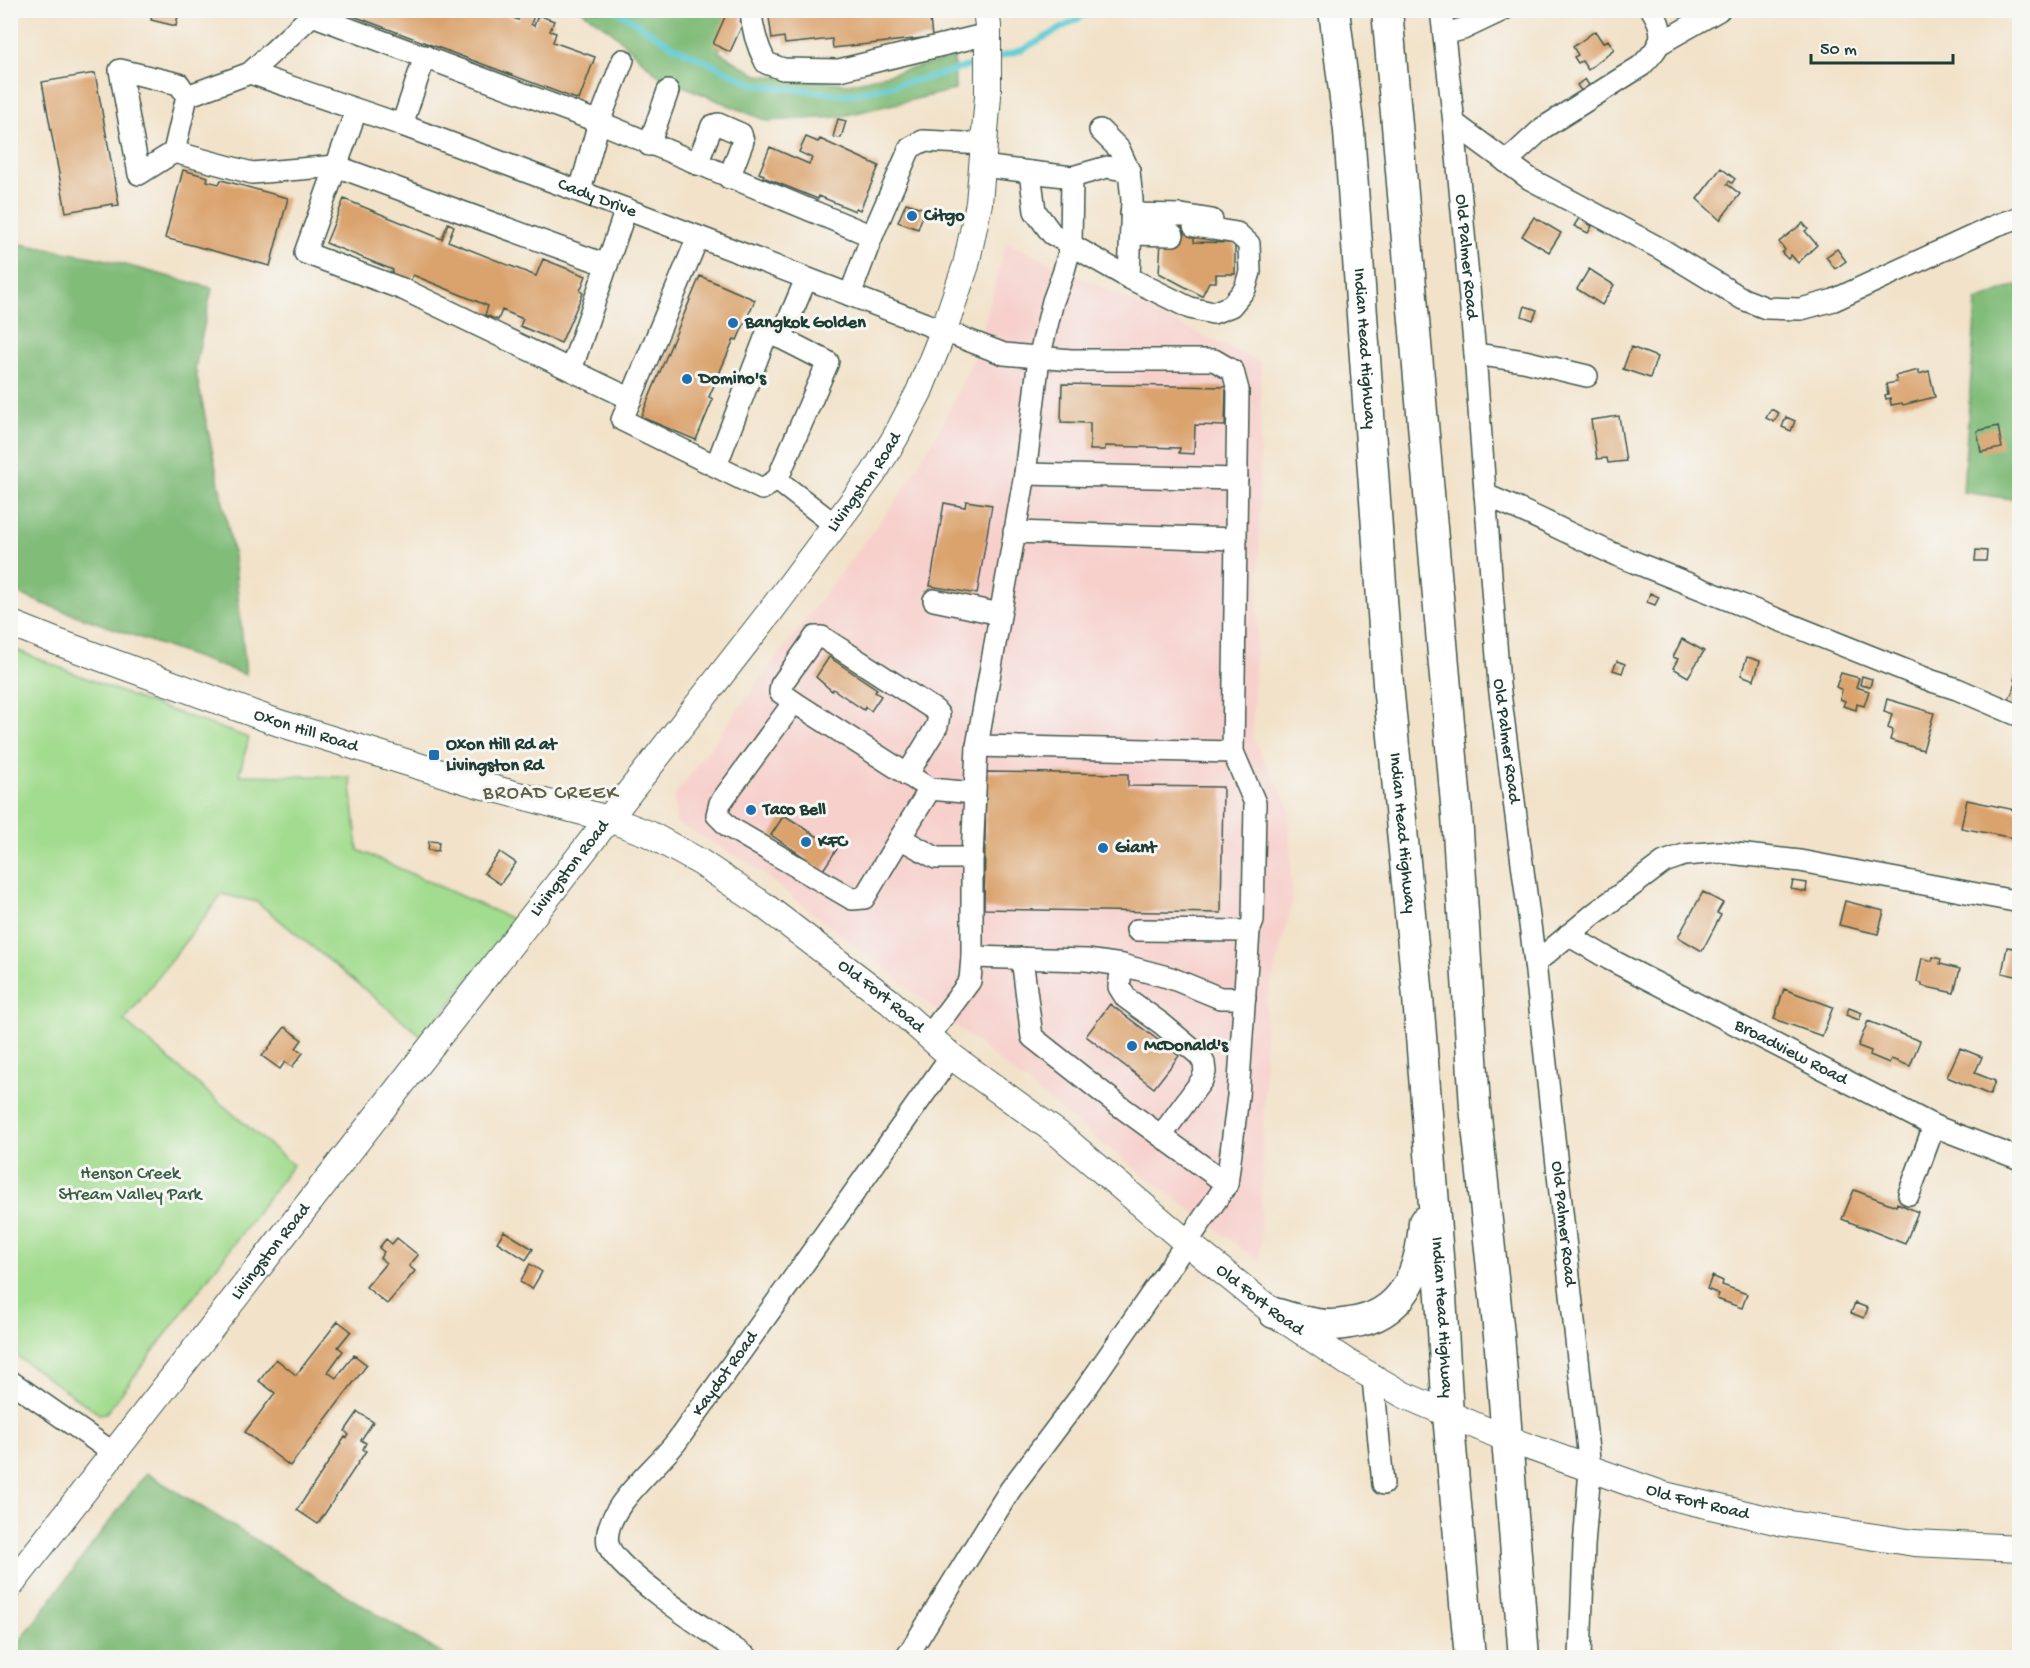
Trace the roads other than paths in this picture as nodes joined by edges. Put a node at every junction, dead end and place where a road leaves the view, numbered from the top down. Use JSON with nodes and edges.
{"nodes":[{"id":1,"x":751,"y":10,"type":"edge"},
{"id":2,"x":1334,"y":10,"type":"edge"},
{"id":3,"x":1387,"y":10,"type":"edge"},
{"id":4,"x":1441,"y":10,"type":"edge"},
{"id":5,"x":1503,"y":10,"type":"edge"},
{"id":6,"x":1652,"y":10,"type":"edge"},
{"id":7,"x":1719,"y":10,"type":"edge"},
{"id":8,"x":312,"y":13,"type":"edge"},
{"id":9,"x":987,"y":28,"type":"edge"},
{"id":10,"x":1444,"y":34,"type":"junction"},
{"id":11,"x":1659,"y":44,"type":"junction"},
{"id":12,"x":425,"y":56,"type":"junction"},
{"id":13,"x":623,"y":60,"type":"dead end"},
{"id":14,"x":250,"y":73,"type":"junction"},
{"id":15,"x":668,"y":91,"type":"dead end"},
{"id":16,"x":187,"y":96,"type":"junction"},
{"id":17,"x":356,"y":111,"type":"junction"},
{"id":18,"x":599,"y":122,"type":"junction"},
{"id":19,"x":1454,"y":123,"type":"junction"},
{"id":20,"x":402,"y":125,"type":"junction"},
{"id":21,"x":1100,"y":130,"type":"dead end"},
{"id":22,"x":649,"y":144,"type":"junction"},
{"id":23,"x":174,"y":152,"type":"junction"},
{"id":24,"x":983,"y":155,"type":"junction"},
{"id":25,"x":1506,"y":162,"type":"junction"},
{"id":26,"x":697,"y":165,"type":"junction"},
{"id":27,"x":336,"y":166,"type":"junction"},
{"id":28,"x":1129,"y":171,"type":"junction"},
{"id":29,"x":1030,"y":172,"type":"junction"},
{"id":30,"x":1072,"y":177,"type":"junction"},
{"id":31,"x":729,"y":178,"type":"junction"},
{"id":32,"x":580,"y":191,"type":"junction"},
{"id":33,"x":626,"y":208,"type":"junction"},
{"id":34,"x":2019,"y":217,"type":"edge"},
{"id":35,"x":1131,"y":224,"type":"junction"},
{"id":36,"x":1173,"y":230,"type":"dead end"},
{"id":37,"x":1194,"y":231,"type":"dead end"},
{"id":38,"x":1237,"y":233,"type":"junction"},
{"id":39,"x":872,"y":236,"type":"junction"},
{"id":40,"x":698,"y":237,"type":"junction"},
{"id":41,"x":1071,"y":245,"type":"junction"},
{"id":42,"x":607,"y":265,"type":"junction"},
{"id":43,"x":1129,"y":278,"type":"junction"},
{"id":44,"x":806,"y":279,"type":"junction"},
{"id":45,"x":850,"y":295,"type":"junction"},
{"id":46,"x":943,"y":332,"type":"junction"},
{"id":47,"x":781,"y":338,"type":"junction"},
{"id":48,"x":1474,"y":354,"type":"junction"},
{"id":49,"x":1040,"y":358,"type":"junction"},
{"id":50,"x":571,"y":370,"type":"junction"},
{"id":51,"x":1587,"y":376,"type":"dead end"},
{"id":52,"x":631,"y":399,"type":"junction"},
{"id":53,"x":716,"y":466,"type":"junction"},
{"id":54,"x":1025,"y":474,"type":"junction"},
{"id":55,"x":1237,"y":479,"type":"junction"},
{"id":56,"x":777,"y":480,"type":"junction"},
{"id":57,"x":1485,"y":495,"type":"junction"},
{"id":58,"x":835,"y":525,"type":"junction"},
{"id":59,"x":1014,"y":532,"type":"junction"},
{"id":60,"x":1236,"y":538,"type":"junction"},
{"id":61,"x":934,"y":600,"type":"dead end"},
{"id":62,"x":1000,"y":614,"type":"junction"},
{"id":63,"x":10,"y":622,"type":"edge"},
{"id":64,"x":794,"y":702,"type":"junction"},
{"id":65,"x":2019,"y":716,"type":"edge"},
{"id":66,"x":977,"y":746,"type":"junction"},
{"id":67,"x":1233,"y":752,"type":"junction"},
{"id":68,"x":907,"y":775,"type":"junction"},
{"id":69,"x":930,"y":789,"type":"junction"},
{"id":70,"x":974,"y":793,"type":"junction"},
{"id":71,"x":609,"y":819,"type":"junction"},
{"id":72,"x":900,"y":838,"type":"junction"},
{"id":73,"x":972,"y":858,"type":"junction"},
{"id":74,"x":2019,"y":902,"type":"edge"},
{"id":75,"x":1137,"y":930,"type":"dead end"},
{"id":76,"x":1249,"y":931,"type":"junction"},
{"id":77,"x":1568,"y":935,"type":"junction"},
{"id":78,"x":972,"y":957,"type":"junction"},
{"id":79,"x":1022,"y":958,"type":"junction"},
{"id":80,"x":1535,"y":963,"type":"junction"},
{"id":81,"x":1122,"y":965,"type":"junction"},
{"id":82,"x":1245,"y":998,"type":"junction"},
{"id":83,"x":929,"y":1036,"type":"junction"},
{"id":84,"x":951,"y":1056,"type":"junction"},
{"id":85,"x":1934,"y":1126,"type":"junction"},
{"id":86,"x":1161,"y":1136,"type":"junction"},
{"id":87,"x":1428,"y":1141,"type":"junction"},
{"id":88,"x":2019,"y":1159,"type":"edge"},
{"id":89,"x":1227,"y":1184,"type":"junction"},
{"id":90,"x":1909,"y":1194,"type":"dead end"},
{"id":91,"x":1186,"y":1242,"type":"junction"},
{"id":92,"x":1274,"y":1312,"type":"junction"},
{"id":93,"x":1374,"y":1377,"type":"junction"},
{"id":94,"x":10,"y":1381,"type":"edge"},
{"id":95,"x":1448,"y":1415,"type":"junction"},
{"id":96,"x":1507,"y":1439,"type":"junction"},
{"id":97,"x":115,"y":1454,"type":"junction"},
{"id":98,"x":1590,"y":1469,"type":"junction"},
{"id":99,"x":1383,"y":1484,"type":"dead end"},
{"id":100,"x":2019,"y":1548,"type":"edge"},
{"id":101,"x":10,"y":1586,"type":"edge"},
{"id":102,"x":748,"y":1658,"type":"edge"},
{"id":103,"x":906,"y":1658,"type":"edge"},
{"id":104,"x":1470,"y":1658,"type":"edge"},
{"id":105,"x":1524,"y":1658,"type":"edge"},
{"id":106,"x":1580,"y":1658,"type":"edge"}],
"edges":[{"from":1,"to":9,"type":"street"},
{"from":2,"to":87,"type":"highway","name":"Indian Head Highway"},
{"from":3,"to":96,"type":"highway"},
{"from":4,"to":10,"type":"street","name":"Old Palmer Road"},
{"from":5,"to":10,"type":"street"},
{"from":6,"to":11,"type":"street"},
{"from":7,"to":11,"type":"street"},
{"from":8,"to":12,"type":"street"},
{"from":8,"to":14,"type":"street"},
{"from":9,"to":24,"type":"main road","name":"Livingston Road"},
{"from":10,"to":19,"type":"street","name":"Old Palmer Road"},
{"from":11,"to":25,"type":"street"},
{"from":12,"to":18,"type":"street"},
{"from":12,"to":20,"type":"street"},
{"from":13,"to":18,"type":"street"},
{"from":14,"to":16,"type":"street"},
{"from":14,"to":17,"type":"street","name":"Cady Drive"},
{"from":15,"to":22,"type":"street"},
{"from":16,"to":23,"type":"street"},
{"from":16,"to":23,"type":"street"},
{"from":17,"to":20,"type":"street","name":"Cady Drive"},
{"from":17,"to":27,"type":"street"},
{"from":18,"to":22,"type":"street"},
{"from":18,"to":32,"type":"street"},
{"from":19,"to":25,"type":"street"},
{"from":19,"to":48,"type":"street","name":"Old Palmer Road"},
{"from":20,"to":32,"type":"street","name":"Cady Drive"},
{"from":21,"to":28,"type":"street"},
{"from":22,"to":26,"type":"street"},
{"from":23,"to":27,"type":"street"},
{"from":24,"to":29,"type":"street"},
{"from":24,"to":39,"type":"street"},
{"from":24,"to":46,"type":"main road","name":"Livingston Road"},
{"from":25,"to":34,"type":"street"},
{"from":26,"to":31,"type":"street"},
{"from":26,"to":31,"type":"street"},
{"from":27,"to":42,"type":"street"},
{"from":27,"to":50,"type":"street"},
{"from":28,"to":30,"type":"street"},
{"from":28,"to":35,"type":"street"},
{"from":29,"to":30,"type":"street"},
{"from":29,"to":41,"type":"street"},
{"from":30,"to":41,"type":"street"},
{"from":31,"to":39,"type":"street"},
{"from":32,"to":33,"type":"street","name":"Cady Drive"},
{"from":33,"to":40,"type":"street","name":"Cady Drive"},
{"from":33,"to":42,"type":"street"},
{"from":35,"to":36,"type":"street"},
{"from":35,"to":38,"type":"street"},
{"from":35,"to":43,"type":"street"},
{"from":37,"to":38,"type":"street"},
{"from":38,"to":43,"type":"street"},
{"from":39,"to":45,"type":"street"},
{"from":40,"to":44,"type":"street","name":"Cady Drive"},
{"from":40,"to":52,"type":"street"},
{"from":41,"to":43,"type":"street"},
{"from":41,"to":49,"type":"street"},
{"from":42,"to":50,"type":"street"},
{"from":44,"to":45,"type":"street","name":"Cady Drive"},
{"from":44,"to":47,"type":"street"},
{"from":45,"to":46,"type":"street","name":"Cady Drive"},
{"from":46,"to":49,"type":"street","name":"Cady Drive"},
{"from":46,"to":58,"type":"main road","name":"Livingston Road"},
{"from":47,"to":53,"type":"street"},
{"from":47,"to":56,"type":"street"},
{"from":48,"to":51,"type":"street"},
{"from":48,"to":57,"type":"street","name":"Old Palmer Road"},
{"from":49,"to":54,"type":"street"},
{"from":49,"to":55,"type":"street","name":"Cady Drive"},
{"from":50,"to":52,"type":"street"},
{"from":52,"to":53,"type":"street"},
{"from":53,"to":56,"type":"street"},
{"from":54,"to":55,"type":"street"},
{"from":54,"to":59,"type":"street"},
{"from":55,"to":60,"type":"street"},
{"from":56,"to":58,"type":"street"},
{"from":57,"to":65,"type":"street"},
{"from":57,"to":80,"type":"street","name":"Old Palmer Road"},
{"from":58,"to":71,"type":"main road","name":"Livingston Road"},
{"from":59,"to":60,"type":"street"},
{"from":59,"to":62,"type":"street"},
{"from":60,"to":67,"type":"street"},
{"from":61,"to":62,"type":"street"},
{"from":62,"to":66,"type":"street"},
{"from":63,"to":71,"type":"main road","name":"Oxon Hill Road"},
{"from":64,"to":68,"type":"street"},
{"from":64,"to":68,"type":"street"},
{"from":64,"to":72,"type":"street"},
{"from":66,"to":67,"type":"street"},
{"from":66,"to":70,"type":"street"},
{"from":67,"to":76,"type":"street"},
{"from":68,"to":69,"type":"street"},
{"from":69,"to":70,"type":"street"},
{"from":69,"to":72,"type":"street"},
{"from":70,"to":73,"type":"street"},
{"from":71,"to":83,"type":"main road","name":"Old Fort Road"},
{"from":71,"to":97,"type":"main road","name":"Livingston Road"},
{"from":72,"to":73,"type":"street"},
{"from":73,"to":78,"type":"street"},
{"from":74,"to":77,"type":"street"},
{"from":75,"to":76,"type":"street"},
{"from":76,"to":82,"type":"street"},
{"from":77,"to":80,"type":"street"},
{"from":77,"to":85,"type":"street","name":"Broadview Road"},
{"from":78,"to":79,"type":"street"},
{"from":78,"to":83,"type":"street"},
{"from":79,"to":81,"type":"street"},
{"from":79,"to":86,"type":"street"},
{"from":80,"to":98,"type":"street","name":"Old Palmer Road"},
{"from":81,"to":82,"type":"street"},
{"from":81,"to":86,"type":"street"},
{"from":82,"to":89,"type":"street"},
{"from":83,"to":84,"type":"main road","name":"Old Fort Road"},
{"from":84,"to":91,"type":"main road","name":"Old Fort Road"},
{"from":84,"to":102,"type":"street","name":"Kaydot Road"},
{"from":85,"to":88,"type":"street","name":"Broadview Road"},
{"from":85,"to":90,"type":"street"},
{"from":86,"to":89,"type":"street"},
{"from":87,"to":92,"type":"highway"},
{"from":87,"to":95,"type":"highway","name":"Indian Head Highway"},
{"from":89,"to":91,"type":"street"},
{"from":91,"to":92,"type":"main road","name":"Old Fort Road"},
{"from":91,"to":103,"type":"street"},
{"from":92,"to":93,"type":"main road","name":"Old Fort Road"},
{"from":93,"to":95,"type":"main road","name":"Old Fort Road"},
{"from":93,"to":99,"type":"street"},
{"from":94,"to":97,"type":"street"},
{"from":95,"to":96,"type":"main road","name":"Old Fort Road"},
{"from":95,"to":104,"type":"highway","name":"Indian Head Highway"},
{"from":96,"to":98,"type":"main road","name":"Old Fort Road"},
{"from":96,"to":105,"type":"highway"},
{"from":97,"to":101,"type":"main road","name":"Livingston Road"},
{"from":98,"to":100,"type":"main road","name":"Old Fort Road"},
{"from":98,"to":106,"type":"street","name":"Old Palmer Road"}]}
